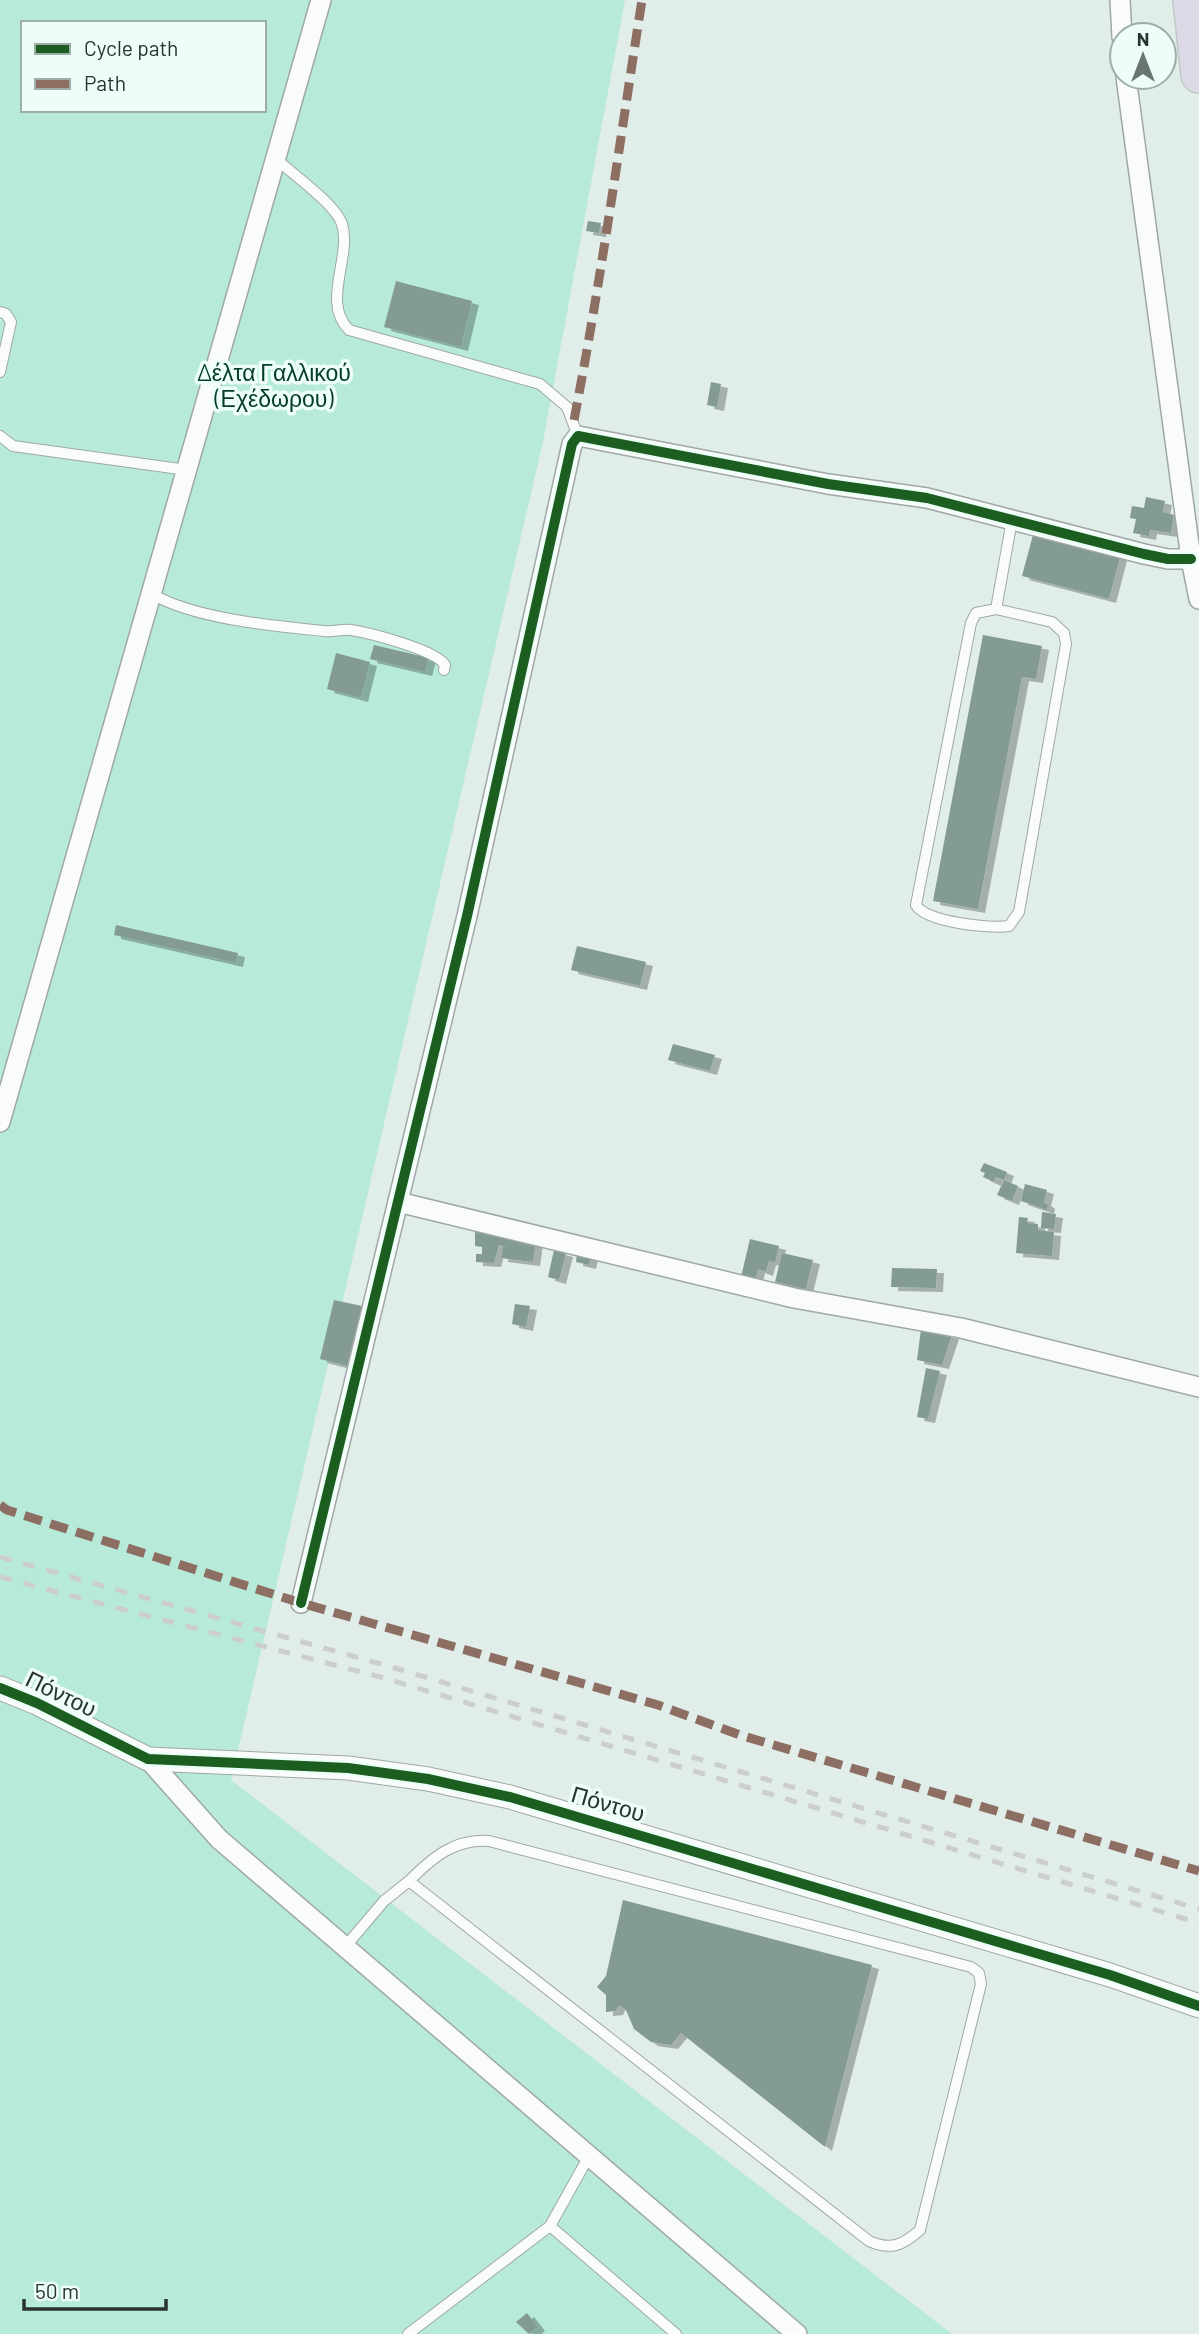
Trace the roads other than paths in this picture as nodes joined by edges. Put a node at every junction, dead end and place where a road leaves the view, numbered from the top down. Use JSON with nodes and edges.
{"nodes":[{"id":1,"x":321,"y":0,"type":"edge"},
{"id":2,"x":1120,"y":0,"type":"edge"},
{"id":3,"x":1191,"y":0,"type":"edge"},
{"id":4,"x":1121,"y":21,"type":"edge"},
{"id":5,"x":1199,"y":75,"type":"edge"},
{"id":6,"x":1128,"y":91,"type":"edge"},
{"id":7,"x":276,"y":158,"type":"junction"},
{"id":8,"x":0,"y":312,"type":"edge"},
{"id":9,"x":0,"y":372,"type":"edge"},
{"id":10,"x":0,"y":436,"type":"edge"},
{"id":11,"x":578,"y":436,"type":"junction"},
{"id":12,"x":188,"y":470,"type":"junction"},
{"id":13,"x":1012,"y":520,"type":"junction"},
{"id":14,"x":1191,"y":559,"type":"junction"},
{"id":15,"x":152,"y":594,"type":"junction"},
{"id":16,"x":1199,"y":599,"type":"edge"},
{"id":17,"x":996,"y":609,"type":"junction"},
{"id":18,"x":444,"y":670,"type":"dead end"},
{"id":19,"x":0,"y":1122,"type":"edge"},
{"id":20,"x":398,"y":1202,"type":"junction"},
{"id":21,"x":1199,"y":1387,"type":"edge"},
{"id":22,"x":301,"y":1603,"type":"dead end"},
{"id":23,"x":0,"y":1688,"type":"edge"},
{"id":24,"x":148,"y":1759,"type":"junction"},
{"id":25,"x":409,"y":1881,"type":"junction"},
{"id":26,"x":345,"y":1947,"type":"junction"},
{"id":27,"x":1199,"y":2007,"type":"edge"},
{"id":28,"x":589,"y":2157,"type":"junction"},
{"id":29,"x":550,"y":2227,"type":"junction"},
{"id":30,"x":408,"y":2334,"type":"edge"},
{"id":31,"x":676,"y":2334,"type":"edge"},
{"id":32,"x":797,"y":2334,"type":"edge"}],
"edges":[{"from":1,"to":7,"type":"street"},
{"from":2,"to":4,"type":"street"},
{"from":3,"to":5,"type":"highway"},
{"from":6,"to":14,"type":"street"},
{"from":7,"to":11,"type":"lane"},
{"from":7,"to":12,"type":"street"},
{"from":8,"to":9,"type":"lane"},
{"from":10,"to":12,"type":"lane"},
{"from":11,"to":13,"type":"street"},
{"from":11,"to":20,"type":"street"},
{"from":12,"to":15,"type":"street"},
{"from":13,"to":14,"type":"street"},
{"from":13,"to":17,"type":"lane"},
{"from":14,"to":16,"type":"street"},
{"from":15,"to":18,"type":"lane"},
{"from":15,"to":19,"type":"street"},
{"from":17,"to":17,"type":"lane"},
{"from":20,"to":21,"type":"street"},
{"from":20,"to":22,"type":"street"},
{"from":23,"to":24,"type":"street","name":"Πόντου"},
{"from":24,"to":26,"type":"street"},
{"from":24,"to":27,"type":"street","name":"Πόντου"},
{"from":25,"to":25,"type":"lane"},
{"from":25,"to":26,"type":"lane"},
{"from":26,"to":28,"type":"street"},
{"from":28,"to":29,"type":"lane"},
{"from":28,"to":32,"type":"street"},
{"from":29,"to":30,"type":"lane"},
{"from":29,"to":31,"type":"lane"}]}
